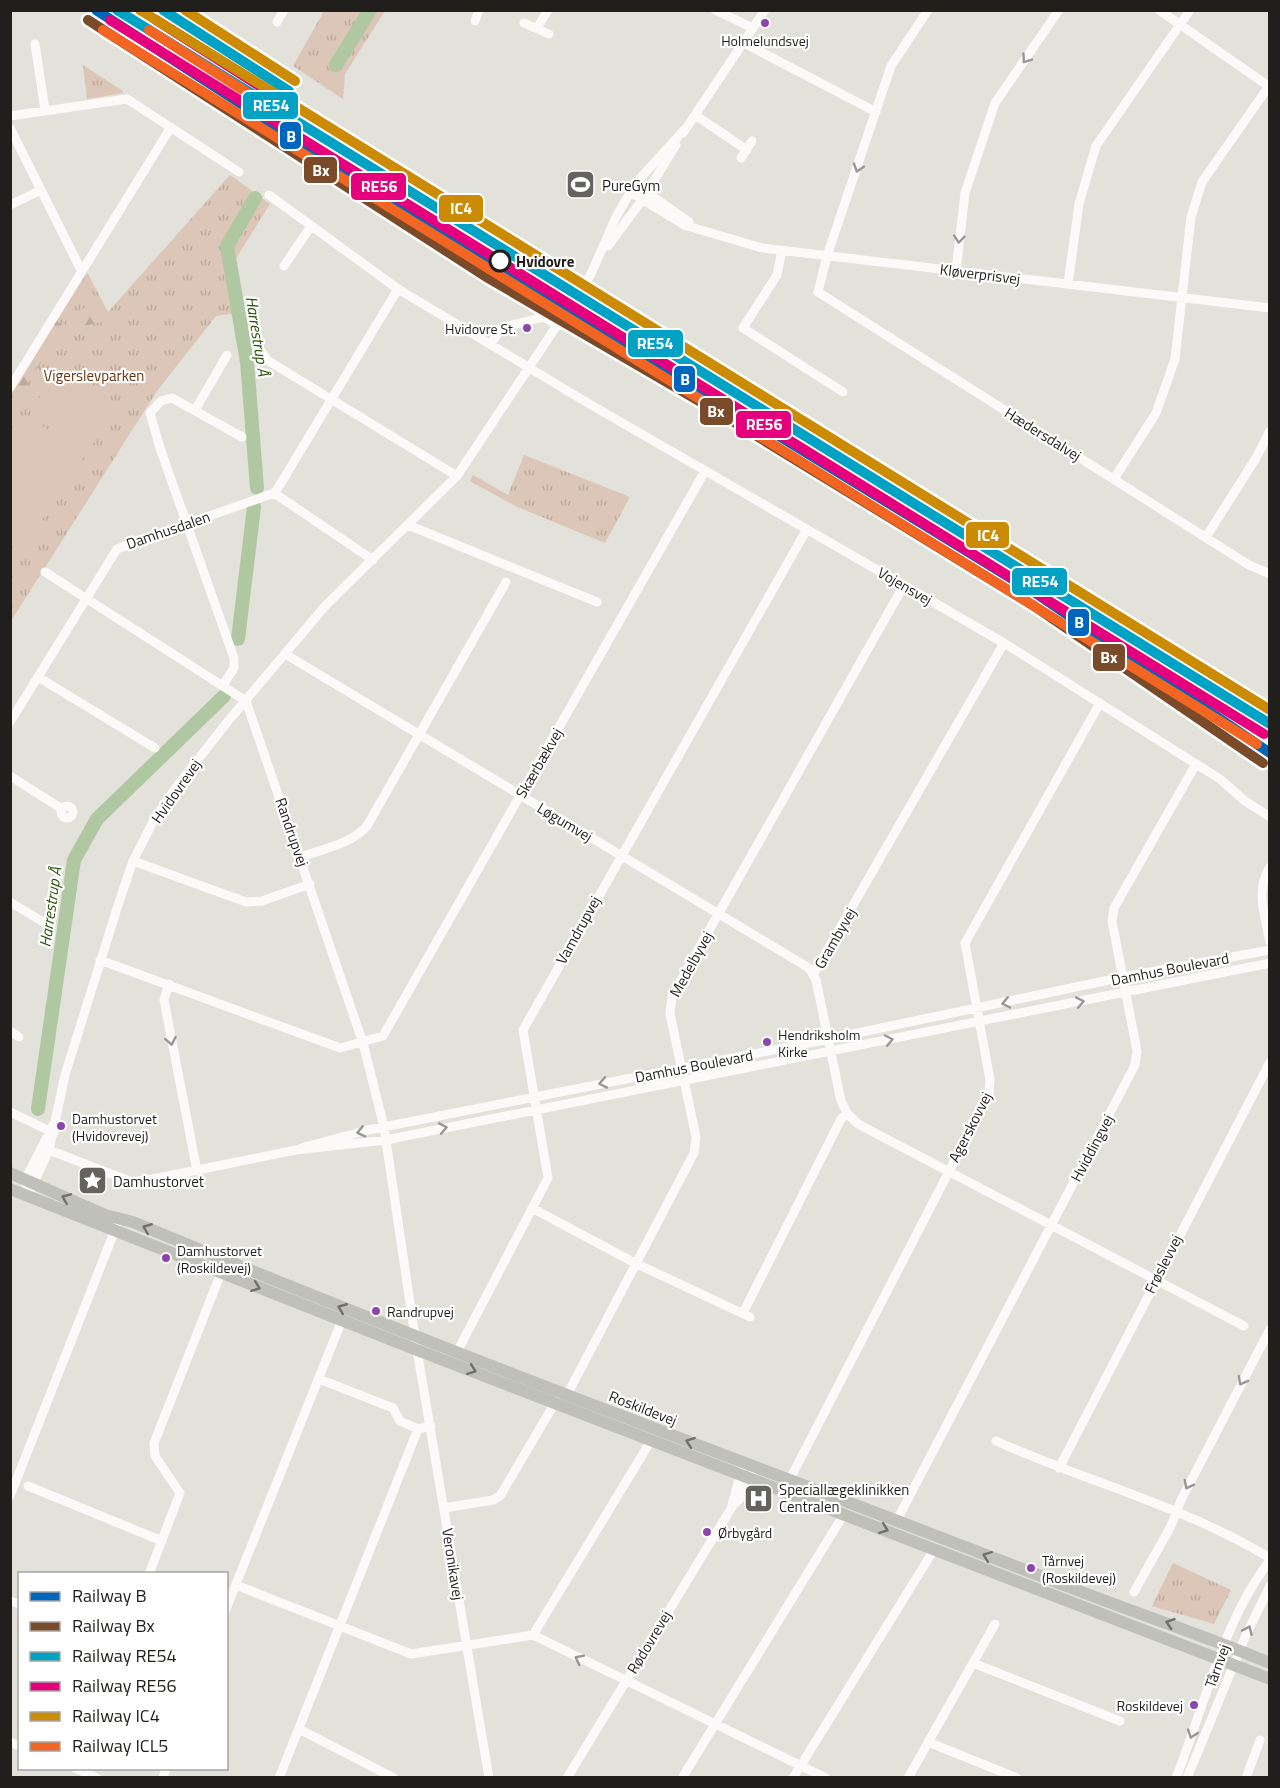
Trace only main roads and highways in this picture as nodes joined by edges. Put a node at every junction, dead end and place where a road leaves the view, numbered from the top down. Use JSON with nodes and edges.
{"nodes":[{"id":1,"x":10,"y":1173,"type":"edge"},
{"id":2,"x":29,"y":1186,"type":"junction"},
{"id":3,"x":10,"y":1188,"type":"edge"},
{"id":4,"x":117,"y":1224,"type":"junction"},
{"id":5,"x":416,"y":1343,"type":"junction"},
{"id":6,"x":562,"y":1398,"type":"junction"},
{"id":7,"x":1269,"y":1663,"type":"edge"},
{"id":8,"x":1269,"y":1679,"type":"edge"}],
"edges":[{"from":1,"to":2,"type":"main road","name":"Roskildevej"},
{"from":2,"to":3,"type":"main road","name":"Roskildevej"},
{"from":2,"to":4,"type":"main road","name":"Roskildevej"},
{"from":5,"to":4,"type":"main road","name":"Roskildevej","one_way":true},
{"from":4,"to":5,"type":"main road","name":"Roskildevej","one_way":true},
{"from":5,"to":6,"type":"main road","name":"Roskildevej","one_way":true},
{"from":5,"to":6,"type":"main road","name":"Roskildevej"},
{"from":7,"to":6,"type":"main road","name":"Roskildevej","one_way":true},
{"from":6,"to":8,"type":"main road","name":"Roskildevej","one_way":true}]}
